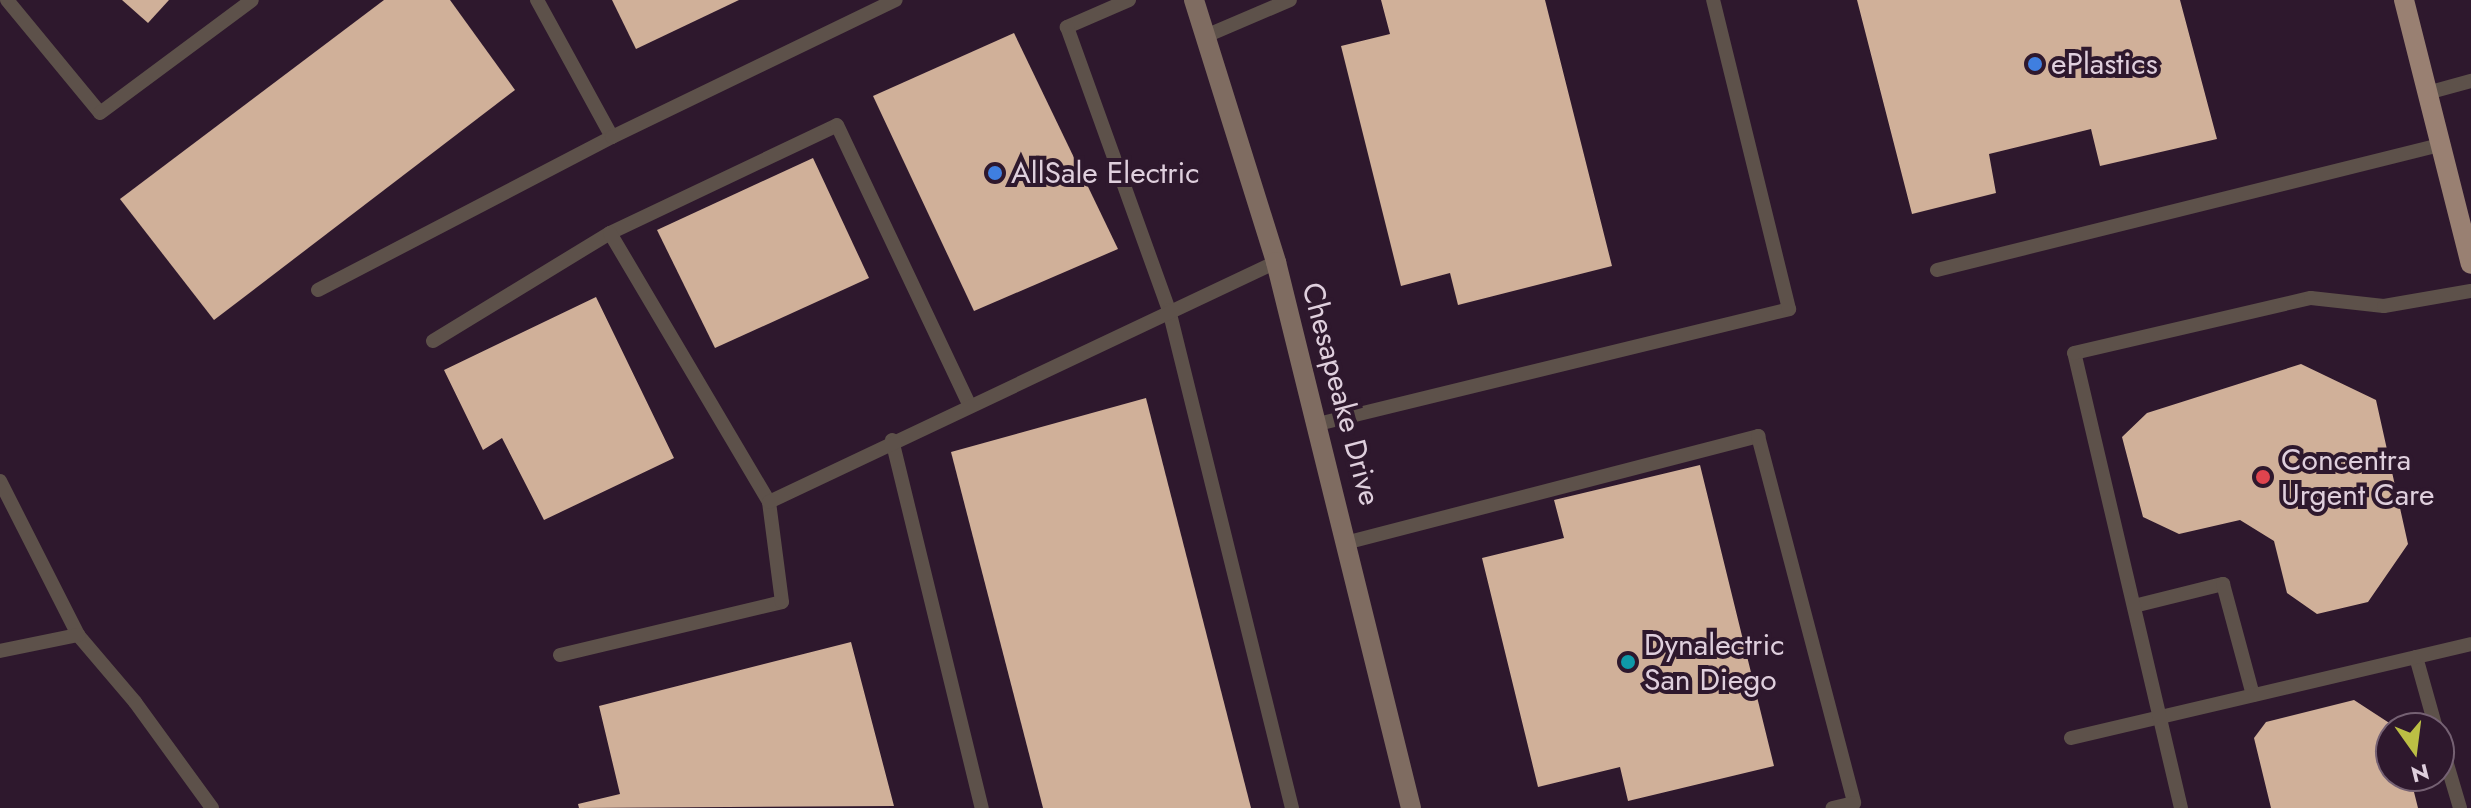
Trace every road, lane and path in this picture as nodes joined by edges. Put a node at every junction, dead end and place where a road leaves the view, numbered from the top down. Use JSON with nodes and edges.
{"nodes":[{"id":1,"x":7,"y":0,"type":"edge"},
{"id":2,"x":252,"y":0,"type":"edge"},
{"id":3,"x":537,"y":0,"type":"edge"},
{"id":4,"x":896,"y":0,"type":"edge"},
{"id":5,"x":1129,"y":0,"type":"edge"},
{"id":6,"x":1194,"y":0,"type":"edge"},
{"id":7,"x":1290,"y":0,"type":"edge"},
{"id":8,"x":1713,"y":0,"type":"edge"},
{"id":9,"x":2404,"y":0,"type":"edge"},
{"id":10,"x":1208,"y":35,"type":"junction"},
{"id":11,"x":2471,"y":81,"type":"edge"},
{"id":12,"x":2427,"y":93,"type":"junction"},
{"id":13,"x":612,"y":137,"type":"junction"},
{"id":14,"x":2440,"y":145,"type":"junction"},
{"id":15,"x":610,"y":233,"type":"junction"},
{"id":16,"x":1276,"y":262,"type":"junction"},
{"id":17,"x":2471,"y":264,"type":"edge"},
{"id":18,"x":1937,"y":270,"type":"dead end"},
{"id":19,"x":318,"y":290,"type":"dead end"},
{"id":20,"x":2471,"y":291,"type":"edge"},
{"id":21,"x":1169,"y":310,"type":"junction"},
{"id":22,"x":433,"y":341,"type":"dead end"},
{"id":23,"x":969,"y":404,"type":"junction"},
{"id":24,"x":1318,"y":424,"type":"junction"},
{"id":25,"x":892,"y":440,"type":"junction"},
{"id":26,"x":0,"y":481,"type":"edge"},
{"id":27,"x":769,"y":502,"type":"junction"},
{"id":28,"x":1349,"y":542,"type":"junction"},
{"id":29,"x":2134,"y":606,"type":"junction"},
{"id":30,"x":78,"y":635,"type":"junction"},
{"id":31,"x":2471,"y":644,"type":"edge"},
{"id":32,"x":0,"y":651,"type":"edge"},
{"id":33,"x":560,"y":655,"type":"dead end"},
{"id":34,"x":2416,"y":657,"type":"junction"},
{"id":35,"x":2253,"y":695,"type":"junction"},
{"id":36,"x":2431,"y":712,"type":"edge"},
{"id":37,"x":2159,"y":718,"type":"junction"},
{"id":38,"x":2071,"y":738,"type":"dead end"},
{"id":39,"x":212,"y":808,"type":"edge"},
{"id":40,"x":982,"y":808,"type":"edge"},
{"id":41,"x":1292,"y":808,"type":"edge"},
{"id":42,"x":1411,"y":808,"type":"edge"},
{"id":43,"x":1833,"y":808,"type":"edge"},
{"id":44,"x":2181,"y":808,"type":"edge"}],
"edges":[{"from":1,"to":2,"type":"lane"},
{"from":3,"to":13,"type":"lane"},
{"from":4,"to":13,"type":"lane"},
{"from":5,"to":21,"type":"lane"},
{"from":6,"to":10,"type":"street","name":"Chesapeake Drive"},
{"from":7,"to":10,"type":"lane"},
{"from":8,"to":24,"type":"lane"},
{"from":9,"to":12,"type":"main road"},
{"from":10,"to":16,"type":"street","name":"Chesapeake Drive"},
{"from":11,"to":12,"type":"lane"},
{"from":12,"to":14,"type":"main road"},
{"from":13,"to":19,"type":"lane"},
{"from":14,"to":17,"type":"main road"},
{"from":14,"to":18,"type":"lane"},
{"from":15,"to":22,"type":"lane"},
{"from":15,"to":23,"type":"lane"},
{"from":15,"to":27,"type":"lane"},
{"from":16,"to":21,"type":"lane"},
{"from":16,"to":24,"type":"street","name":"Chesapeake Drive"},
{"from":20,"to":29,"type":"lane"},
{"from":21,"to":23,"type":"lane"},
{"from":21,"to":41,"type":"lane"},
{"from":23,"to":25,"type":"lane"},
{"from":24,"to":28,"type":"street","name":"Chesapeake Drive"},
{"from":25,"to":27,"type":"lane"},
{"from":25,"to":40,"type":"lane"},
{"from":26,"to":30,"type":"lane"},
{"from":27,"to":33,"type":"lane"},
{"from":28,"to":42,"type":"street","name":"Chesapeake Drive"},
{"from":28,"to":43,"type":"lane"},
{"from":29,"to":35,"type":"lane"},
{"from":29,"to":37,"type":"lane"},
{"from":30,"to":32,"type":"lane"},
{"from":30,"to":39,"type":"lane"},
{"from":31,"to":34,"type":"lane"},
{"from":34,"to":35,"type":"lane"},
{"from":34,"to":36,"type":"lane"},
{"from":35,"to":37,"type":"lane"},
{"from":37,"to":38,"type":"lane"},
{"from":37,"to":44,"type":"lane"}]}
